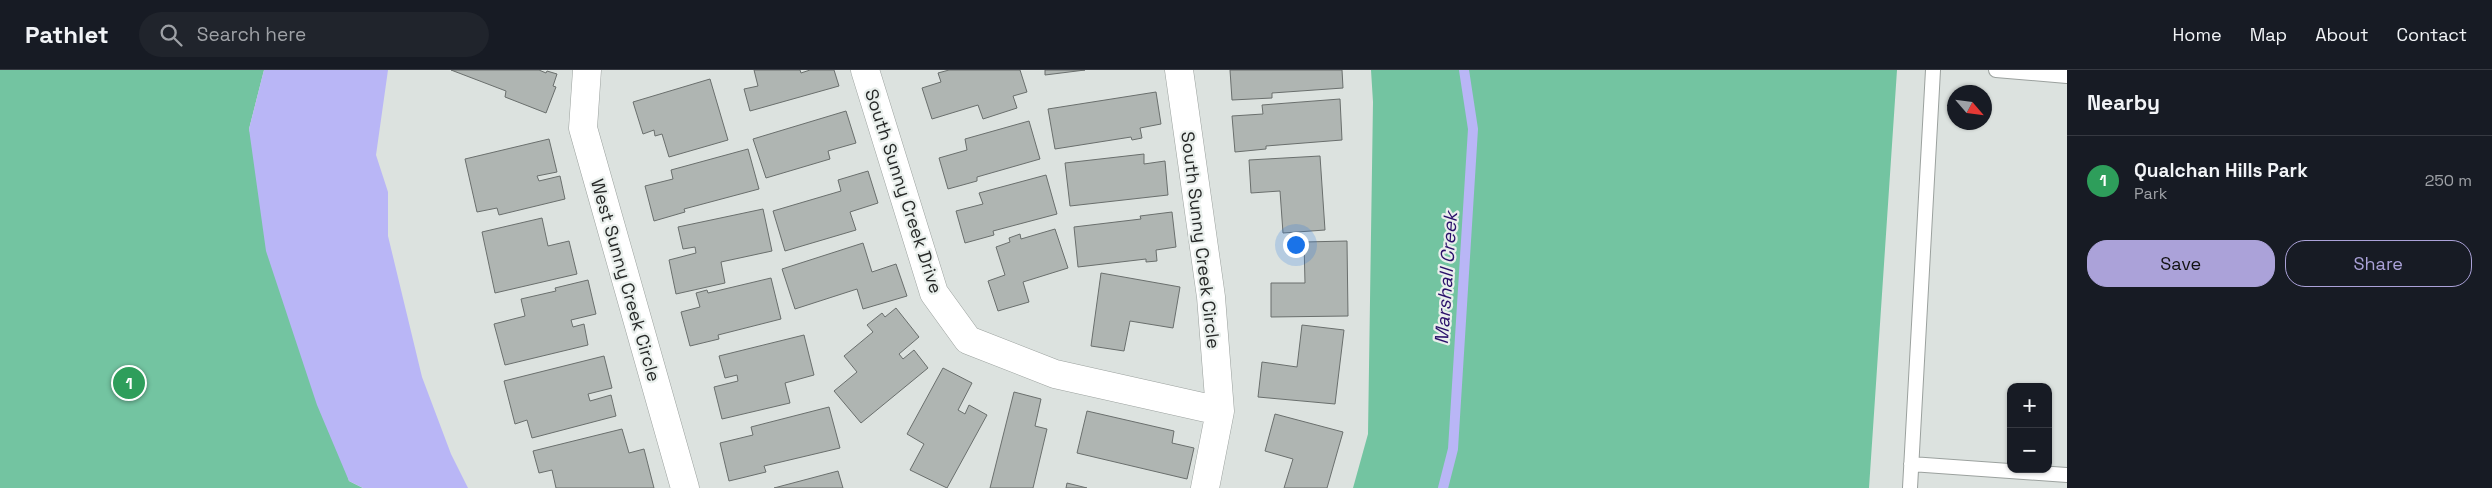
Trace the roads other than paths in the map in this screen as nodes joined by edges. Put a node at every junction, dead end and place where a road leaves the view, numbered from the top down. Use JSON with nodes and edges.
{"nodes":[{"id":1,"x":587,"y":70,"type":"edge"},
{"id":2,"x":865,"y":70,"type":"edge"},
{"id":3,"x":1178,"y":70,"type":"edge"},
{"id":4,"x":1933,"y":70,"type":"edge"},
{"id":5,"x":1996,"y":70,"type":"edge"},
{"id":6,"x":2067,"y":76,"type":"edge"},
{"id":7,"x":1220,"y":411,"type":"junction"},
{"id":8,"x":1911,"y":464,"type":"junction"},
{"id":9,"x":2067,"y":475,"type":"edge"},
{"id":10,"x":685,"y":488,"type":"edge"},
{"id":11,"x":1205,"y":488,"type":"edge"},
{"id":12,"x":1910,"y":488,"type":"edge"}],
"edges":[{"from":1,"to":10,"type":"street","name":"West Sunny Creek Circle"},
{"from":2,"to":7,"type":"street","name":"South Sunny Creek Drive"},
{"from":3,"to":7,"type":"street","name":"South Sunny Creek Circle"},
{"from":4,"to":8,"type":"lane"},
{"from":5,"to":6,"type":"lane"},
{"from":7,"to":11,"type":"street"},
{"from":8,"to":9,"type":"lane"},
{"from":8,"to":12,"type":"lane"}]}
